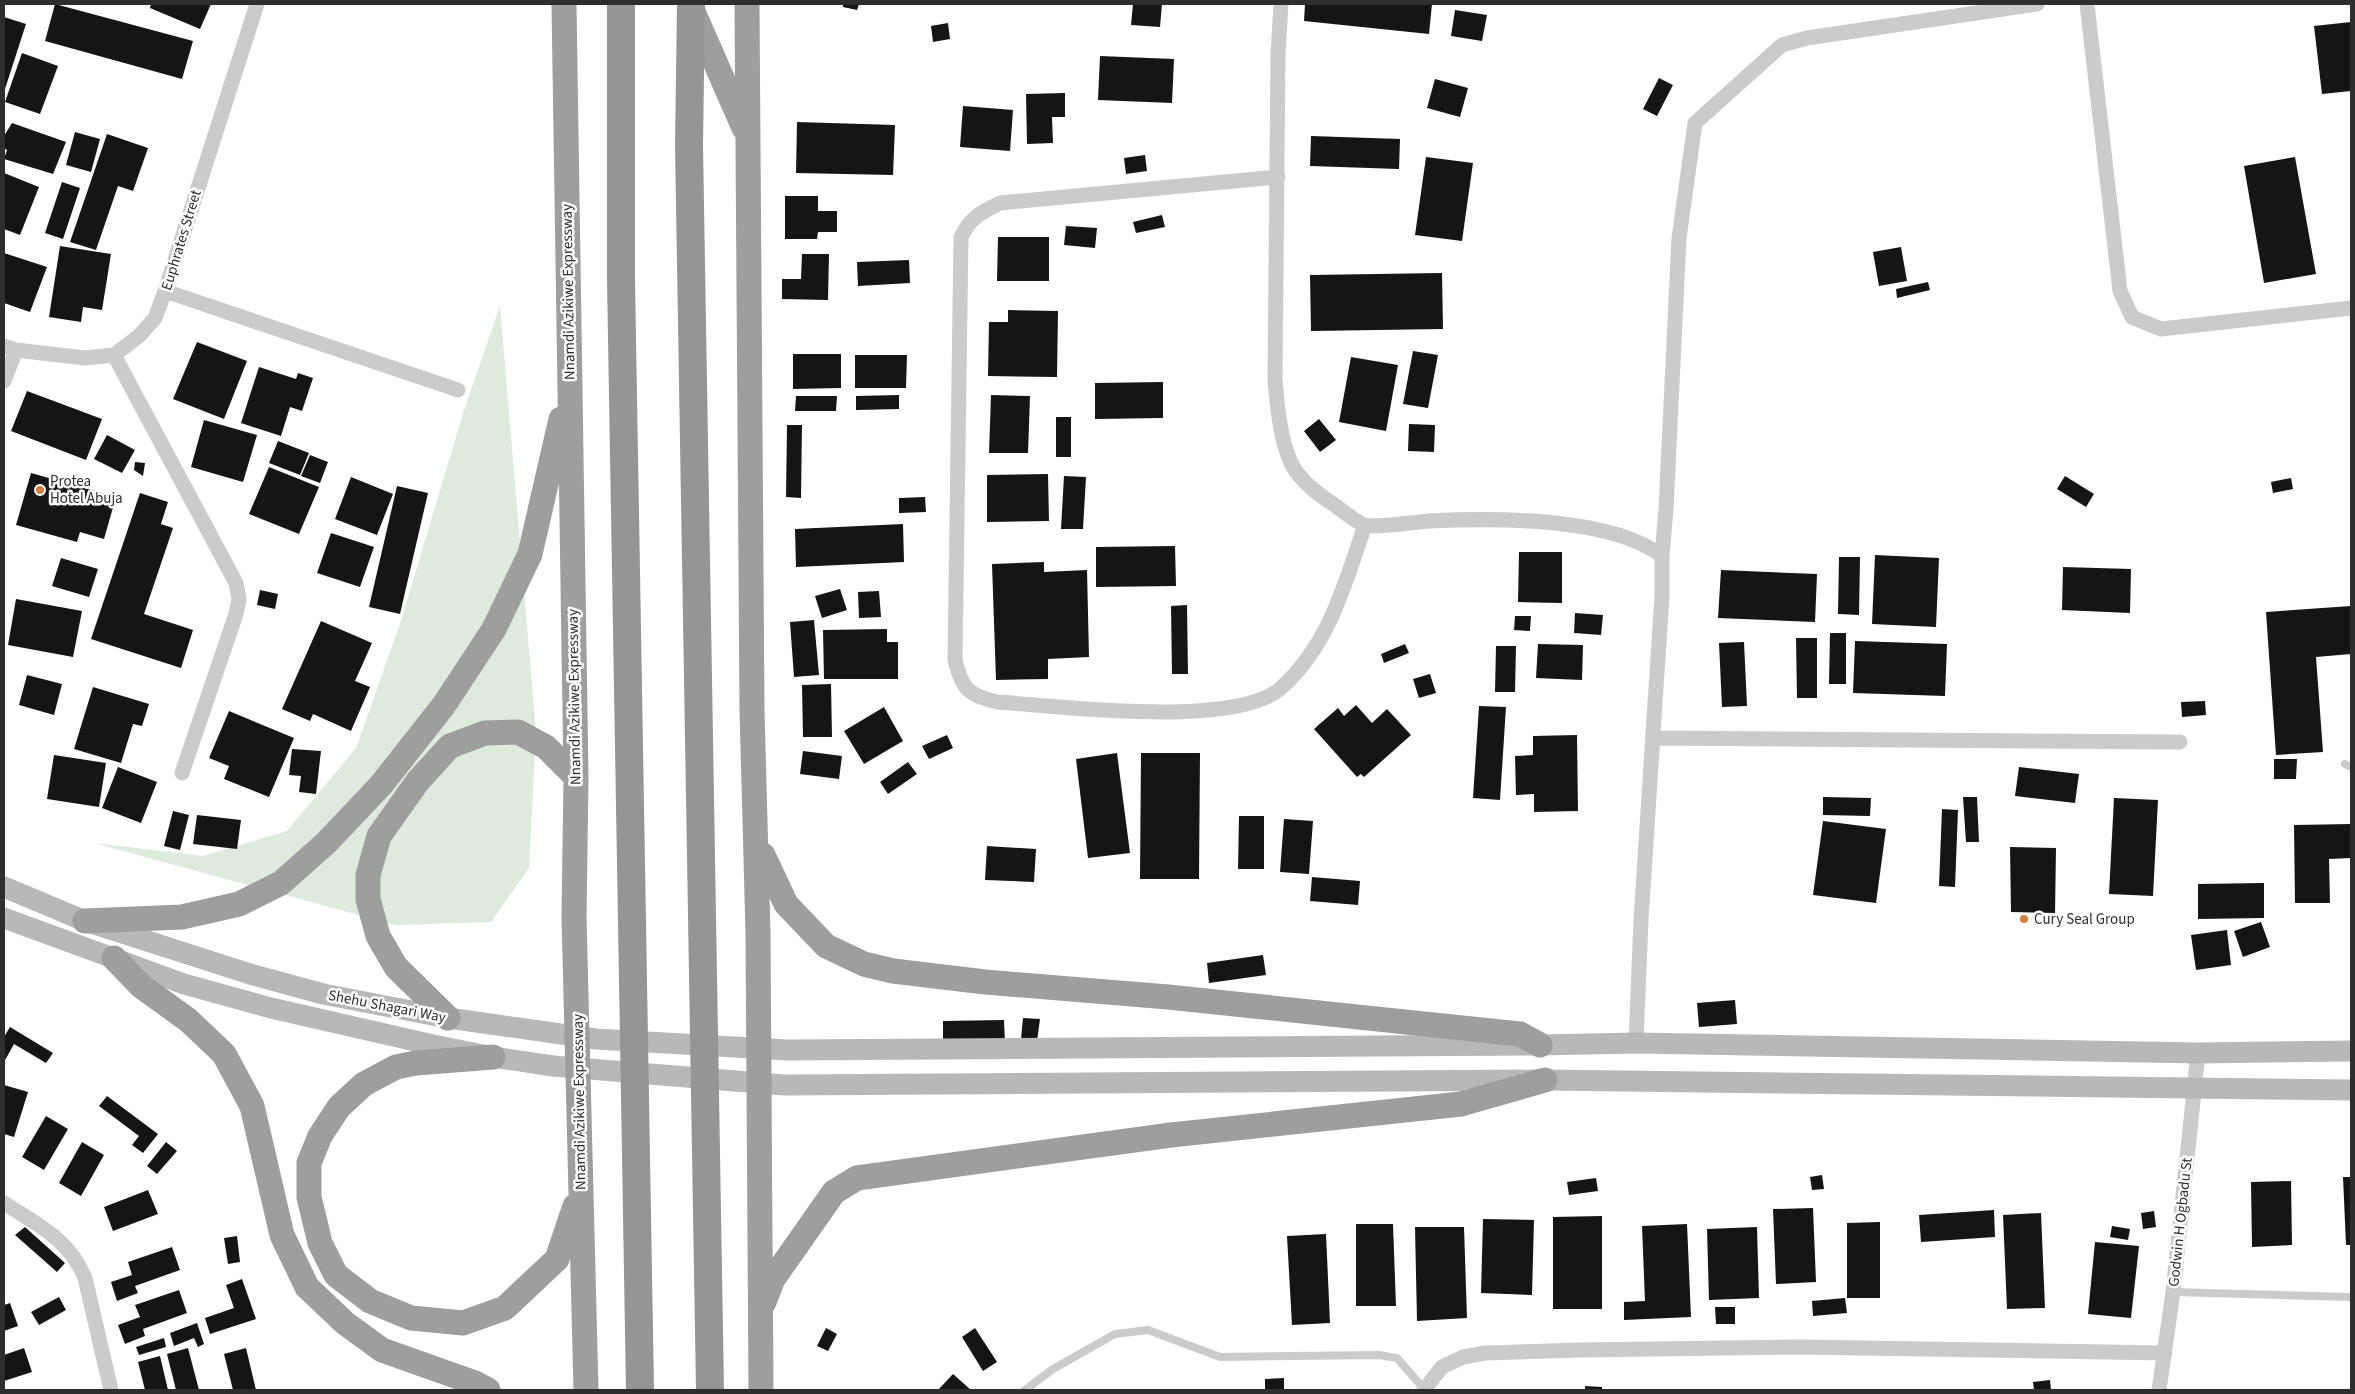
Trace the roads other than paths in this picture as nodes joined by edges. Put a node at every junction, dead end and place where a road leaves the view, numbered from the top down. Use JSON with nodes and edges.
{"nodes":[{"id":1,"x":258,"y":4,"type":"edge"},
{"id":2,"x":564,"y":4,"type":"edge"},
{"id":3,"x":621,"y":4,"type":"edge"},
{"id":4,"x":747,"y":4,"type":"edge"},
{"id":5,"x":1281,"y":4,"type":"edge"},
{"id":6,"x":2037,"y":4,"type":"edge"},
{"id":7,"x":2087,"y":4,"type":"edge"},
{"id":8,"x":691,"y":5,"type":"edge"},
{"id":9,"x":749,"y":140,"type":"junction"},
{"id":10,"x":1278,"y":177,"type":"junction"},
{"id":11,"x":166,"y":291,"type":"junction"},
{"id":12,"x":2351,"y":308,"type":"edge"},
{"id":13,"x":10,"y":348,"type":"edge"},
{"id":14,"x":114,"y":354,"type":"junction"},
{"id":15,"x":570,"y":380,"type":"junction"},
{"id":16,"x":4,"y":381,"type":"edge"},
{"id":17,"x":458,"y":390,"type":"dead end"},
{"id":18,"x":1365,"y":525,"type":"junction"},
{"id":19,"x":1662,"y":556,"type":"junction"},
{"id":20,"x":1653,"y":738,"type":"junction"},
{"id":21,"x":2180,"y":742,"type":"dead end"},
{"id":22,"x":182,"y":773,"type":"dead end"},
{"id":23,"x":576,"y":778,"type":"junction"},
{"id":24,"x":756,"y":851,"type":"junction"},
{"id":25,"x":4,"y":887,"type":"edge"},
{"id":26,"x":4,"y":918,"type":"edge"},
{"id":27,"x":85,"y":921,"type":"junction"},
{"id":28,"x":114,"y":958,"type":"junction"},
{"id":29,"x":448,"y":1018,"type":"junction"},
{"id":30,"x":1636,"y":1043,"type":"junction"},
{"id":31,"x":1540,"y":1045,"type":"junction"},
{"id":32,"x":2351,"y":1051,"type":"edge"},
{"id":33,"x":2198,"y":1053,"type":"junction"},
{"id":34,"x":493,"y":1057,"type":"junction"},
{"id":35,"x":1545,"y":1080,"type":"junction"},
{"id":36,"x":2194,"y":1090,"type":"junction"},
{"id":37,"x":2351,"y":1090,"type":"edge"},
{"id":38,"x":581,"y":1188,"type":"junction"},
{"id":39,"x":4,"y":1203,"type":"edge"},
{"id":40,"x":2173,"y":1292,"type":"junction"},
{"id":41,"x":2351,"y":1297,"type":"edge"},
{"id":42,"x":760,"y":1314,"type":"junction"},
{"id":43,"x":2165,"y":1353,"type":"junction"},
{"id":44,"x":1424,"y":1389,"type":"edge"},
{"id":45,"x":111,"y":1390,"type":"edge"},
{"id":46,"x":488,"y":1390,"type":"edge"},
{"id":47,"x":586,"y":1390,"type":"edge"},
{"id":48,"x":640,"y":1390,"type":"edge"},
{"id":49,"x":710,"y":1390,"type":"edge"},
{"id":50,"x":761,"y":1390,"type":"edge"},
{"id":51,"x":1025,"y":1390,"type":"edge"},
{"id":52,"x":2159,"y":1390,"type":"edge"}],
"edges":[{"from":1,"to":11,"type":"street","name":"Euphrates Street"},
{"from":2,"to":15,"type":"highway","name":"Nnamdi Azikiwe Expressway"},
{"from":3,"to":48,"type":"highway"},
{"from":4,"to":9,"type":"highway"},
{"from":5,"to":10,"type":"street"},
{"from":6,"to":19,"type":"street"},
{"from":7,"to":12,"type":"street"},
{"from":8,"to":9,"type":"highway"},
{"from":8,"to":49,"type":"highway"},
{"from":9,"to":24,"type":"highway"},
{"from":10,"to":18,"type":"street"},
{"from":10,"to":18,"type":"street"},
{"from":11,"to":14,"type":"street","name":"Euphrates Street"},
{"from":11,"to":17,"type":"street"},
{"from":13,"to":14,"type":"street","name":"Euphrates Street"},
{"from":13,"to":16,"type":"street"},
{"from":14,"to":22,"type":"street"},
{"from":15,"to":23,"type":"highway","name":"Nnamdi Azikiwe Expressway"},
{"from":15,"to":27,"type":"highway"},
{"from":18,"to":19,"type":"street"},
{"from":19,"to":20,"type":"street"},
{"from":20,"to":21,"type":"street"},
{"from":20,"to":30,"type":"street"},
{"from":23,"to":29,"type":"highway"},
{"from":23,"to":38,"type":"highway","name":"Nnamdi Azikiwe Expressway"},
{"from":24,"to":31,"type":"highway"},
{"from":24,"to":42,"type":"highway"},
{"from":25,"to":27,"type":"main road","name":"Shehu Shagari Way"},
{"from":26,"to":28,"type":"main road","name":"Shehu Shagari Way"},
{"from":27,"to":29,"type":"main road","name":"Shehu Shagari Way"},
{"from":28,"to":34,"type":"main road","name":"Shehu Shagari Way"},
{"from":28,"to":46,"type":"highway"},
{"from":29,"to":31,"type":"main road","name":"Shehu Shagari Way"},
{"from":30,"to":31,"type":"main road","name":"Shehu Shagari Way"},
{"from":30,"to":33,"type":"main road","name":"Shehu Shagari Way"},
{"from":32,"to":33,"type":"main road","name":"Shehu Shagari Way"},
{"from":33,"to":36,"type":"street","name":"Godwin H Ogbadu St"},
{"from":34,"to":35,"type":"main road","name":"Shehu Shagari Way"},
{"from":34,"to":38,"type":"highway"},
{"from":35,"to":36,"type":"main road","name":"Shehu Shagari Way"},
{"from":35,"to":42,"type":"highway"},
{"from":36,"to":37,"type":"main road","name":"Shehu Shagari Way"},
{"from":36,"to":40,"type":"street","name":"Godwin H Ogbadu St"},
{"from":38,"to":47,"type":"highway","name":"Nnamdi Azikiwe Expressway"},
{"from":39,"to":45,"type":"street"},
{"from":40,"to":41,"type":"lane"},
{"from":40,"to":43,"type":"street","name":"Godwin H Ogbadu St"},
{"from":42,"to":50,"type":"highway"},
{"from":43,"to":44,"type":"street"},
{"from":43,"to":52,"type":"street","name":"Godwin H Ogbadu St"},
{"from":44,"to":51,"type":"lane"}]}
